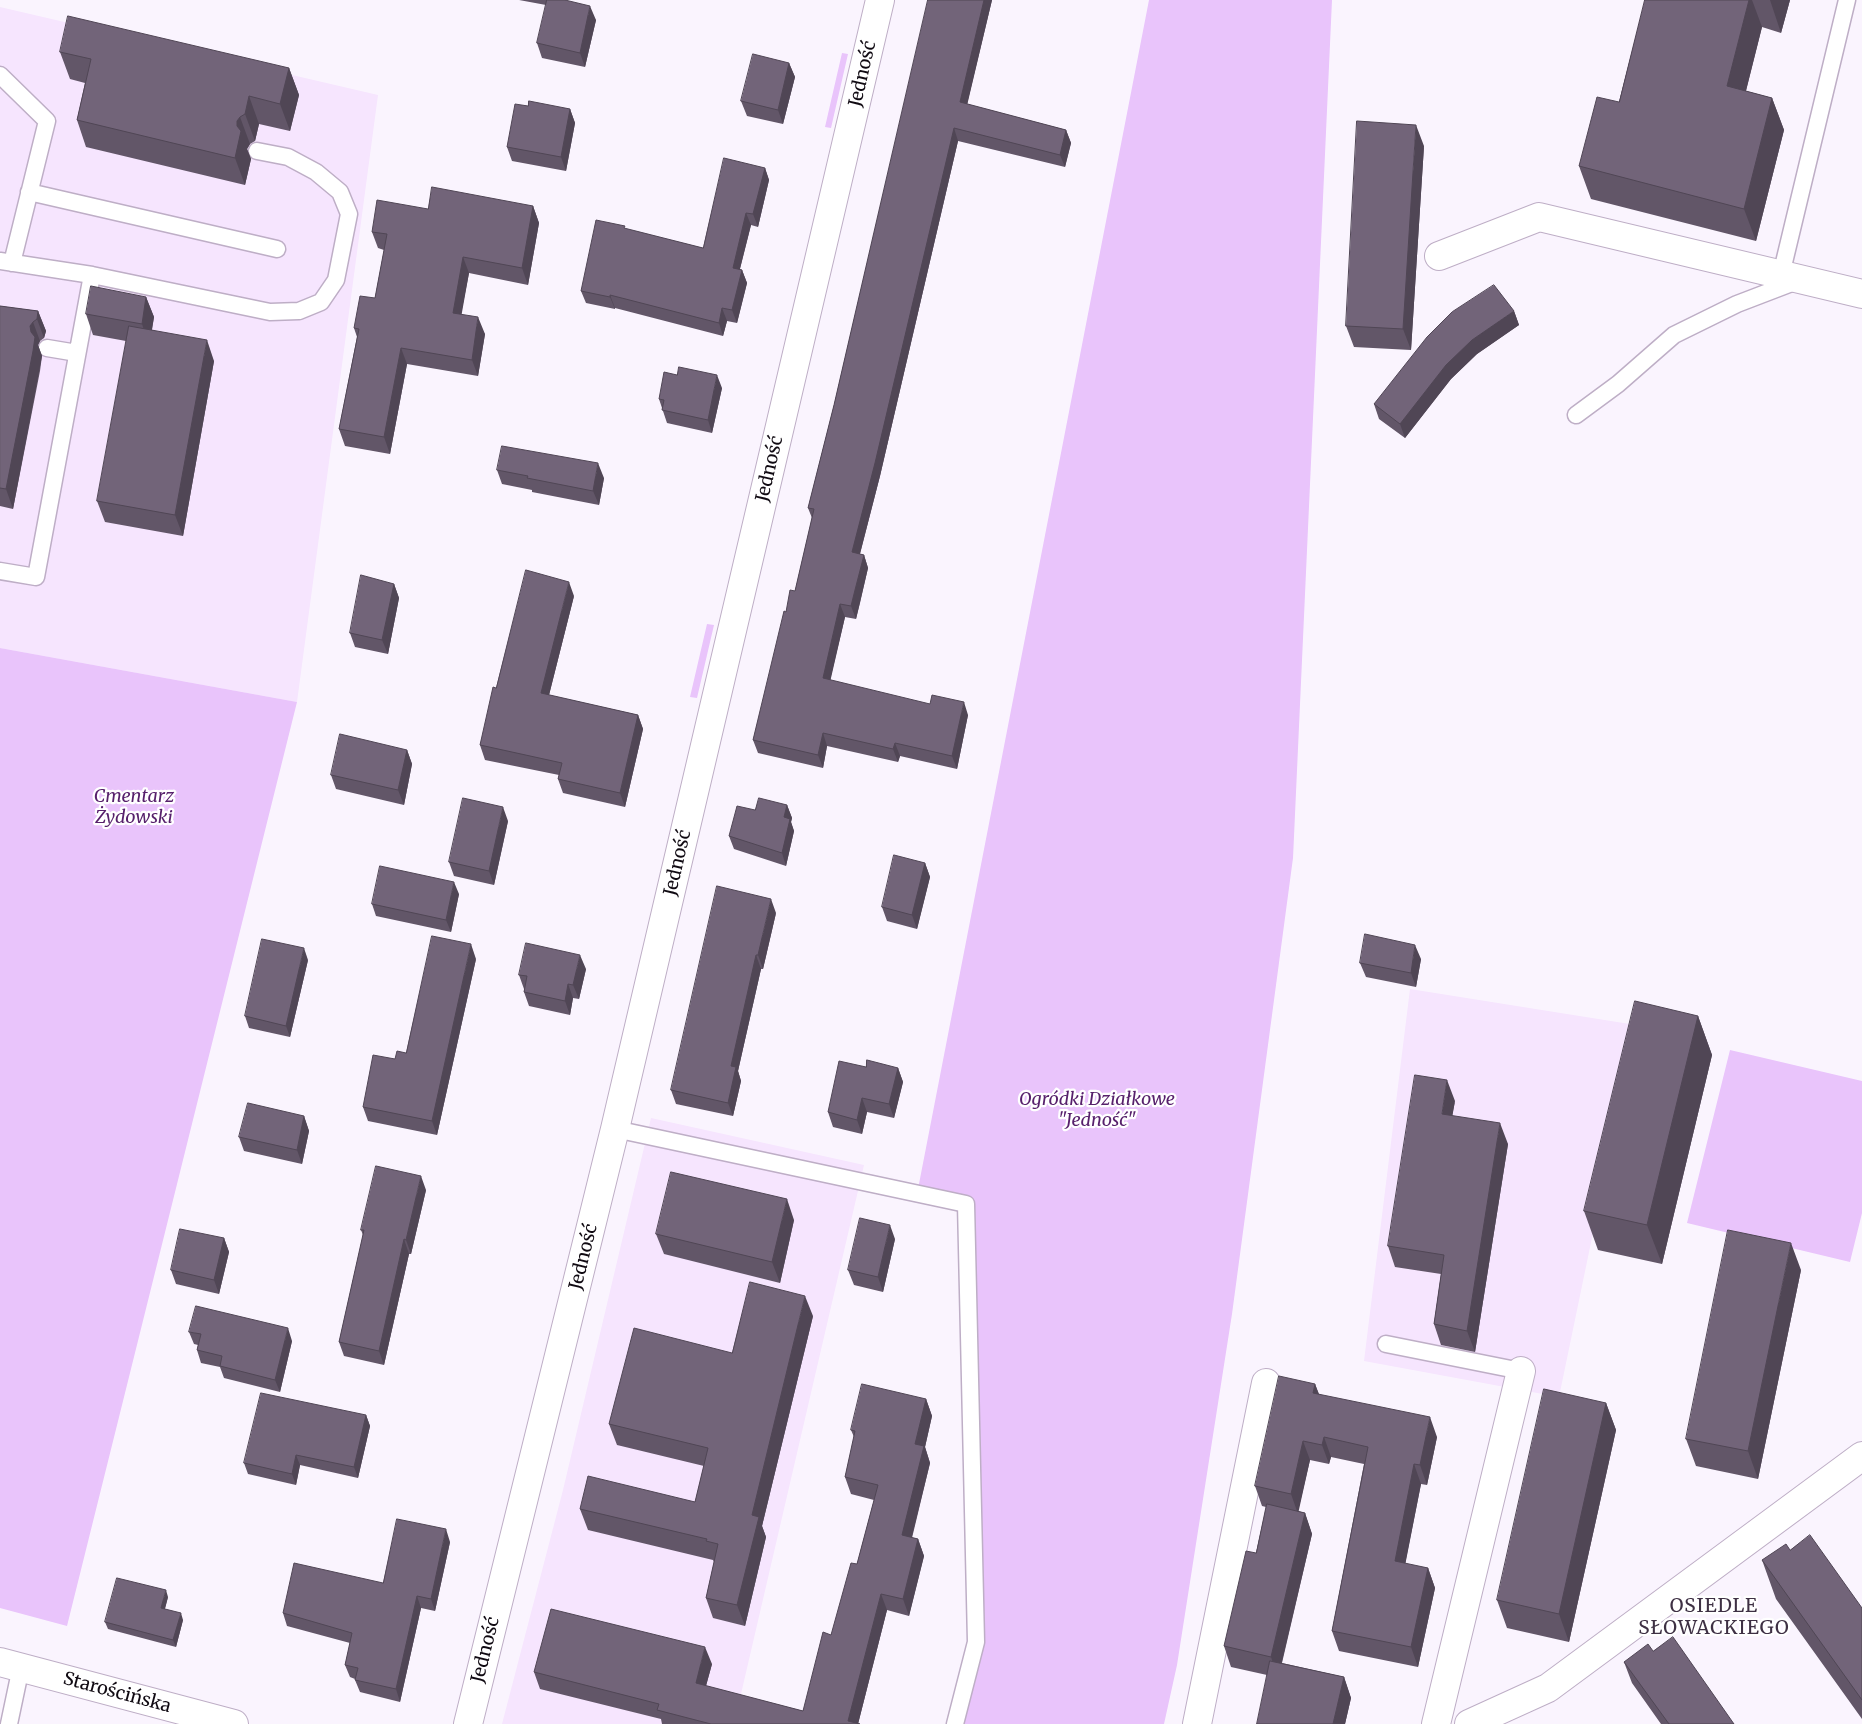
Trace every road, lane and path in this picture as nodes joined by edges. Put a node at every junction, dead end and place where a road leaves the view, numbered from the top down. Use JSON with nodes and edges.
{"nodes":[{"id":1,"x":880,"y":0,"type":"edge"},
{"id":2,"x":1847,"y":0,"type":"edge"},
{"id":3,"x":0,"y":75,"type":"edge"},
{"id":4,"x":257,"y":151,"type":"dead end"},
{"id":5,"x":29,"y":192,"type":"junction"},
{"id":6,"x":277,"y":249,"type":"dead end"},
{"id":7,"x":1439,"y":256,"type":"dead end"},
{"id":8,"x":6,"y":262,"type":"edge"},
{"id":9,"x":92,"y":275,"type":"junction"},
{"id":10,"x":1791,"y":277,"type":"junction"},
{"id":11,"x":1862,"y":294,"type":"edge"},
{"id":12,"x":47,"y":348,"type":"dead end"},
{"id":13,"x":77,"y":353,"type":"junction"},
{"id":14,"x":1576,"y":415,"type":"dead end"},
{"id":15,"x":0,"y":571,"type":"edge"},
{"id":16,"x":615,"y":1129,"type":"junction"},
{"id":17,"x":1386,"y":1344,"type":"dead end"},
{"id":18,"x":1521,"y":1371,"type":"joint"},
{"id":19,"x":1266,"y":1383,"type":"dead end"},
{"id":20,"x":1862,"y":1456,"type":"edge"},
{"id":21,"x":10,"y":1664,"type":"edge"},
{"id":22,"x":1436,"y":1722,"type":"edge"},
{"id":23,"x":9,"y":1724,"type":"edge"},
{"id":24,"x":234,"y":1724,"type":"edge"},
{"id":25,"x":468,"y":1724,"type":"edge"},
{"id":26,"x":955,"y":1724,"type":"edge"},
{"id":27,"x":1197,"y":1724,"type":"edge"},
{"id":28,"x":1468,"y":1724,"type":"edge"}],
"edges":[{"from":1,"to":16,"type":"street","name":"Jedność"},
{"from":2,"to":10,"type":"lane"},
{"from":3,"to":5,"type":"lane"},
{"from":4,"to":9,"type":"lane"},
{"from":5,"to":6,"type":"lane"},
{"from":5,"to":8,"type":"lane"},
{"from":7,"to":10,"type":"street"},
{"from":8,"to":9,"type":"lane"},
{"from":9,"to":13,"type":"lane"},
{"from":10,"to":11,"type":"street"},
{"from":10,"to":14,"type":"lane"},
{"from":12,"to":13,"type":"lane"},
{"from":13,"to":15,"type":"lane"},
{"from":16,"to":25,"type":"street","name":"Jedność"},
{"from":16,"to":26,"type":"lane"},
{"from":17,"to":18,"type":"lane"},
{"from":18,"to":22,"type":"street"},
{"from":19,"to":27,"type":"street"},
{"from":20,"to":28,"type":"street"},
{"from":21,"to":23,"type":"lane"},
{"from":21,"to":24,"type":"street","name":"Starościńska"},
{"from":22,"to":28,"type":"street"}]}
